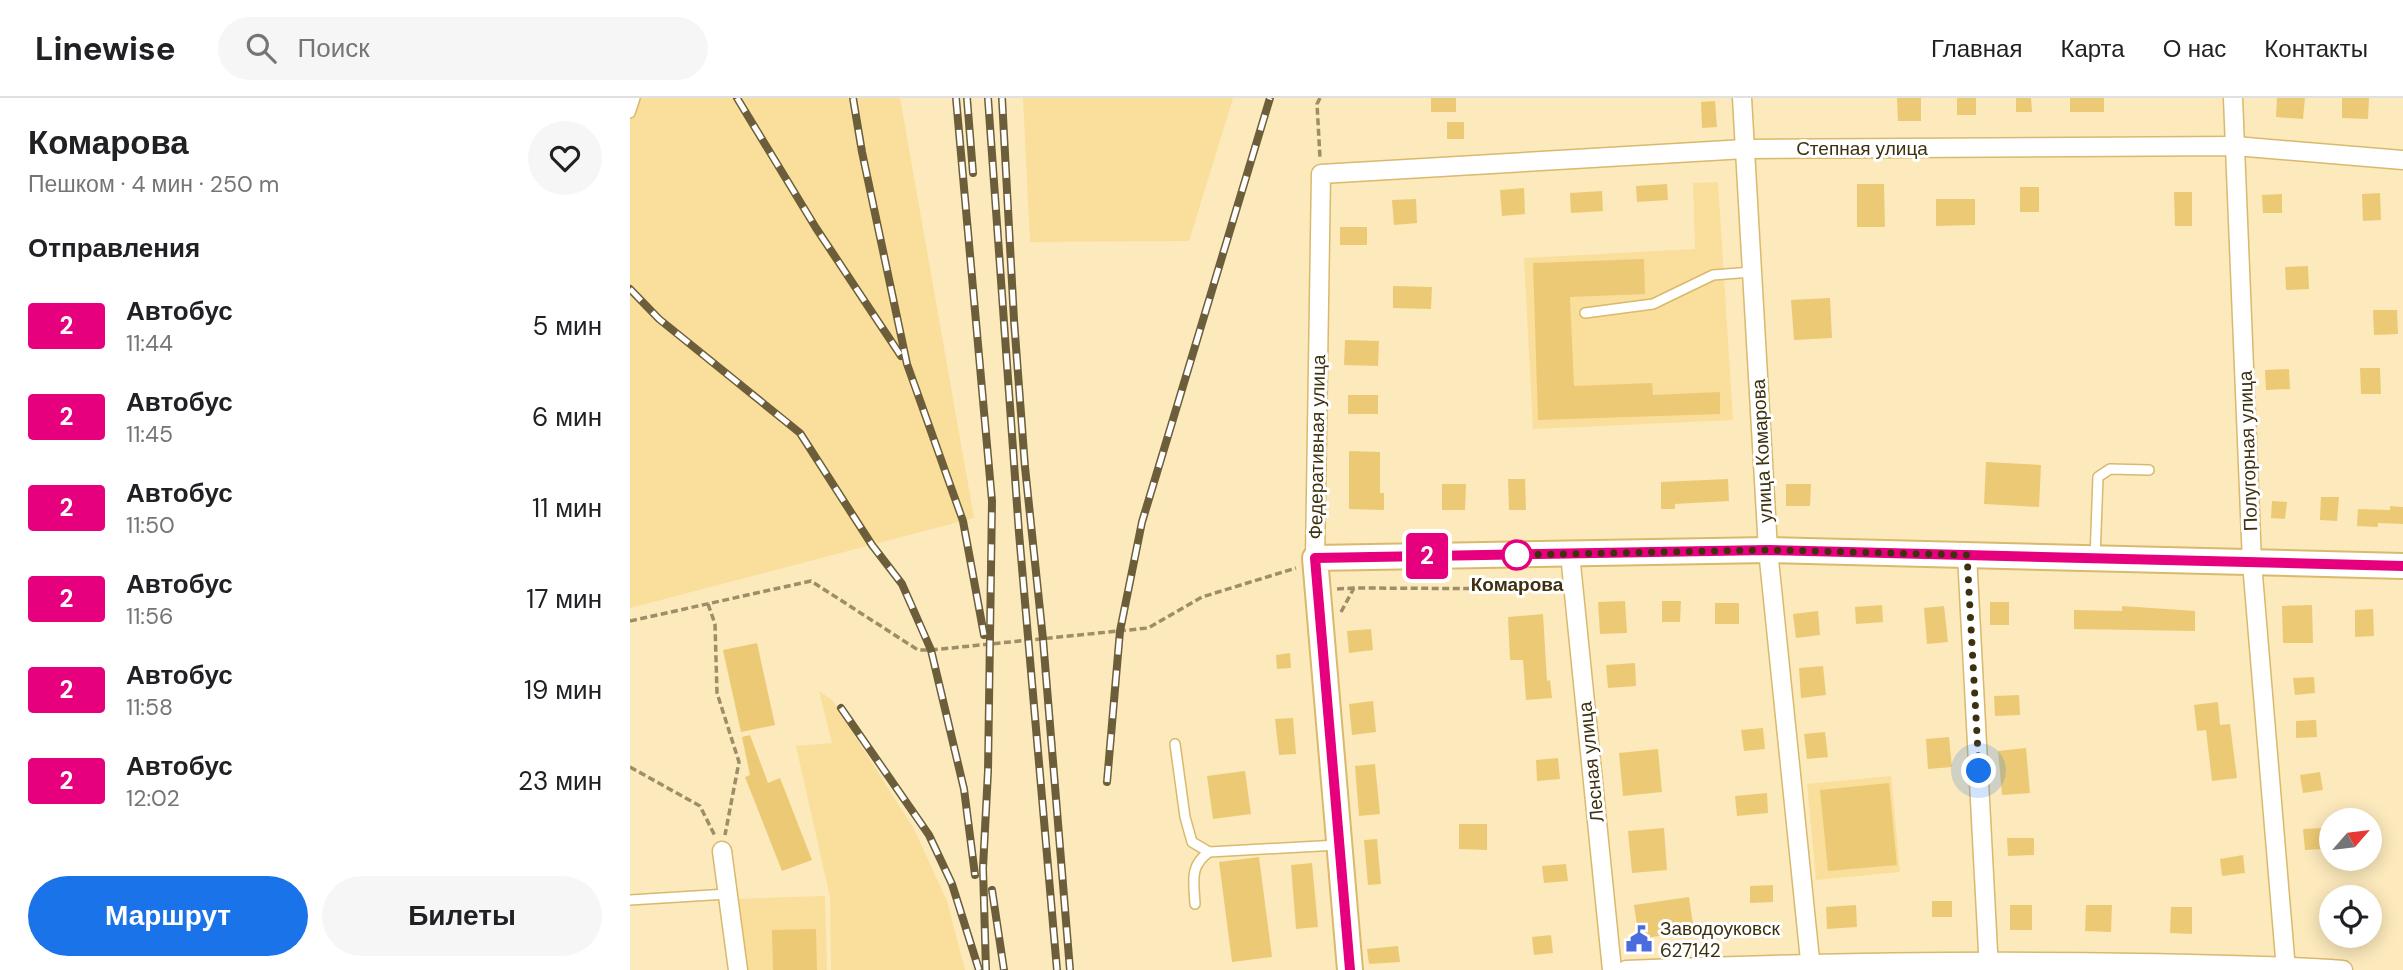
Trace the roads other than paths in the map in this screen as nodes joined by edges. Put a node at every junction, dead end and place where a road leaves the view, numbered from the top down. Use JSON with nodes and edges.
{"nodes":[{"id":1,"x":635,"y":98,"type":"edge"},
{"id":2,"x":1742,"y":98,"type":"edge"},
{"id":3,"x":2233,"y":98,"type":"edge"},
{"id":4,"x":630,"y":113,"type":"edge"},
{"id":5,"x":2235,"y":146,"type":"junction"},
{"id":6,"x":1745,"y":149,"type":"junction"},
{"id":7,"x":2403,"y":160,"type":"edge"},
{"id":8,"x":1321,"y":174,"type":"joint"},
{"id":9,"x":1752,"y":272,"type":"junction"},
{"id":10,"x":1585,"y":313,"type":"dead end"},
{"id":11,"x":2149,"y":470,"type":"dead end"},
{"id":12,"x":1768,"y":550,"type":"junction"},
{"id":13,"x":1570,"y":554,"type":"junction"},
{"id":14,"x":1967,"y":555,"type":"junction"},
{"id":15,"x":2095,"y":559,"type":"junction"},
{"id":16,"x":1309,"y":562,"type":"junction"},
{"id":17,"x":2252,"y":564,"type":"junction"},
{"id":18,"x":2403,"y":566,"type":"edge"},
{"id":19,"x":1175,"y":744,"type":"dead end"},
{"id":20,"x":1338,"y":845,"type":"junction"},
{"id":21,"x":722,"y":851,"type":"road end"},
{"id":22,"x":1209,"y":852,"type":"junction"},
{"id":23,"x":727,"y":894,"type":"junction"},
{"id":24,"x":630,"y":900,"type":"edge"},
{"id":25,"x":1195,"y":904,"type":"dead end"},
{"id":26,"x":1989,"y":965,"type":"edge"},
{"id":27,"x":1811,"y":966,"type":"edge"},
{"id":28,"x":2286,"y":968,"type":"edge"},
{"id":29,"x":738,"y":970,"type":"edge"},
{"id":30,"x":1350,"y":970,"type":"edge"},
{"id":31,"x":1612,"y":970,"type":"edge"},
{"id":32,"x":1626,"y":970,"type":"edge"},
{"id":33,"x":2343,"y":970,"type":"edge"}],
"edges":[{"from":1,"to":4,"type":"lane"},
{"from":2,"to":6,"type":"street","name":"улица Комарова"},
{"from":3,"to":5,"type":"street","name":"Полугорная улица"},
{"from":5,"to":6,"type":"street","name":"Степная улица"},
{"from":5,"to":7,"type":"street","name":"Степная улица"},
{"from":5,"to":17,"type":"street","name":"Полугорная улица"},
{"from":6,"to":8,"type":"street","name":"Степная улица"},
{"from":6,"to":9,"type":"street","name":"улица Комарова"},
{"from":8,"to":16,"type":"street","name":"Федеративная улица"},
{"from":9,"to":10,"type":"lane"},
{"from":9,"to":12,"type":"street","name":"улица Комарова"},
{"from":11,"to":15,"type":"lane"},
{"from":12,"to":13,"type":"street"},
{"from":12,"to":14,"type":"street"},
{"from":12,"to":27,"type":"street","name":"улица Комарова"},
{"from":13,"to":16,"type":"street"},
{"from":13,"to":31,"type":"street","name":"Лесная улица"},
{"from":14,"to":15,"type":"street"},
{"from":14,"to":26,"type":"street"},
{"from":15,"to":17,"type":"street"},
{"from":16,"to":20,"type":"street","name":"Федеративная улица"},
{"from":17,"to":18,"type":"street"},
{"from":17,"to":28,"type":"street","name":"Полугорная улица"},
{"from":19,"to":22,"type":"lane"},
{"from":20,"to":22,"type":"lane"},
{"from":20,"to":30,"type":"street","name":"Федеративная улица"},
{"from":21,"to":23,"type":"street"},
{"from":22,"to":25,"type":"lane"},
{"from":23,"to":24,"type":"lane"},
{"from":23,"to":29,"type":"street"},
{"from":26,"to":27,"type":"street"},
{"from":26,"to":28,"type":"street"},
{"from":27,"to":32,"type":"street"},
{"from":28,"to":33,"type":"street"}]}
